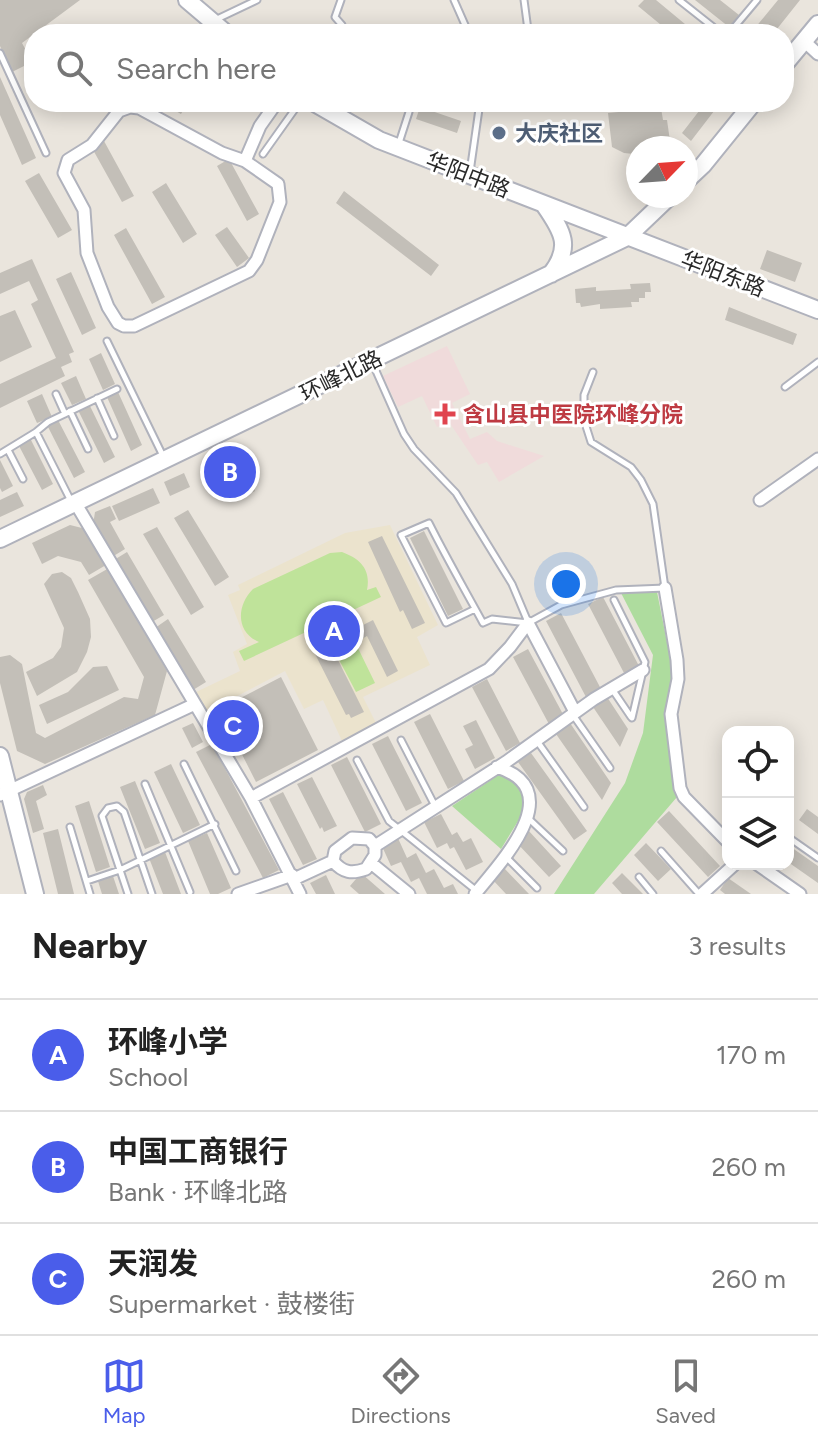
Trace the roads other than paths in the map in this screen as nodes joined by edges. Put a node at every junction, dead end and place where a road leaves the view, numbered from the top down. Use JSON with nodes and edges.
{"nodes":[{"id":1,"x":187,"y":0,"type":"edge"},
{"id":2,"x":257,"y":0,"type":"edge"},
{"id":3,"x":341,"y":0,"type":"edge"},
{"id":4,"x":454,"y":0,"type":"edge"},
{"id":5,"x":524,"y":0,"type":"edge"},
{"id":6,"x":679,"y":0,"type":"edge"},
{"id":7,"x":743,"y":0,"type":"edge"},
{"id":8,"x":757,"y":0,"type":"edge"},
{"id":9,"x":752,"y":7,"type":"junction"},
{"id":10,"x":212,"y":22,"type":"junction"},
{"id":11,"x":214,"y":24,"type":"edge"},
{"id":12,"x":341,"y":24,"type":"edge"},
{"id":13,"x":465,"y":24,"type":"edge"},
{"id":14,"x":527,"y":24,"type":"edge"},
{"id":15,"x":709,"y":24,"type":"edge"},
{"id":16,"x":737,"y":24,"type":"edge"},
{"id":17,"x":818,"y":24,"type":"edge"},
{"id":18,"x":804,"y":41,"type":"junction"},
{"id":19,"x":0,"y":53,"type":"edge"},
{"id":20,"x":794,"y":53,"type":"edge"},
{"id":21,"x":818,"y":54,"type":"edge"},
{"id":22,"x":8,"y":71,"type":"junction"},
{"id":23,"x":0,"y":75,"type":"edge"},
{"id":24,"x":24,"y":106,"type":"edge"},
{"id":25,"x":27,"y":112,"type":"edge"},
{"id":26,"x":118,"y":112,"type":"edge"},
{"id":27,"x":146,"y":112,"type":"edge"},
{"id":28,"x":270,"y":112,"type":"edge"},
{"id":29,"x":293,"y":112,"type":"edge"},
{"id":30,"x":330,"y":112,"type":"edge"},
{"id":31,"x":409,"y":112,"type":"edge"},
{"id":32,"x":479,"y":112,"type":"edge"},
{"id":33,"x":743,"y":112,"type":"edge"},
{"id":34,"x":398,"y":148,"type":"junction"},
{"id":35,"x":46,"y":153,"type":"dead end"},
{"id":36,"x":263,"y":154,"type":"dead end"},
{"id":37,"x":245,"y":161,"type":"junction"},
{"id":38,"x":698,"y":170,"type":"edge"},
{"id":39,"x":470,"y":176,"type":"junction"},
{"id":40,"x":544,"y":205,"type":"junction"},
{"id":41,"x":657,"y":208,"type":"edge"},
{"id":42,"x":627,"y":237,"type":"junction"},
{"id":43,"x":551,"y":274,"type":"junction"},
{"id":44,"x":818,"y":310,"type":"edge"},
{"id":45,"x":107,"y":341,"type":"dead end"},
{"id":46,"x":372,"y":361,"type":"junction"},
{"id":47,"x":818,"y":362,"type":"edge"},
{"id":48,"x":593,"y":372,"type":"dead end"},
{"id":49,"x":785,"y":387,"type":"dead end"},
{"id":50,"x":117,"y":389,"type":"dead end"},
{"id":51,"x":56,"y":394,"type":"dead end"},
{"id":52,"x":97,"y":398,"type":"junction"},
{"id":53,"x":67,"y":412,"type":"junction"},
{"id":54,"x":36,"y":432,"type":"junction"},
{"id":55,"x":114,"y":436,"type":"dead end"},
{"id":56,"x":88,"y":449,"type":"dead end"},
{"id":57,"x":8,"y":450,"type":"junction"},
{"id":58,"x":0,"y":454,"type":"edge"},
{"id":59,"x":818,"y":459,"type":"edge"},
{"id":60,"x":165,"y":461,"type":"junction"},
{"id":61,"x":23,"y":479,"type":"dead end"},
{"id":62,"x":760,"y":500,"type":"dead end"},
{"id":63,"x":75,"y":504,"type":"junction"},
{"id":64,"x":0,"y":539,"type":"edge"},
{"id":65,"x":665,"y":588,"type":"junction"},
{"id":66,"x":614,"y":600,"type":"dead end"},
{"id":67,"x":475,"y":609,"type":"junction"},
{"id":68,"x":528,"y":623,"type":"junction"},
{"id":69,"x":643,"y":670,"type":"junction"},
{"id":70,"x":611,"y":688,"type":"junction"},
{"id":71,"x":195,"y":704,"type":"junction"},
{"id":72,"x":574,"y":713,"type":"junction"},
{"id":73,"x":401,"y":740,"type":"dead end"},
{"id":74,"x":536,"y":740,"type":"junction"},
{"id":75,"x":0,"y":756,"type":"edge"},
{"id":76,"x":357,"y":760,"type":"dead end"},
{"id":77,"x":184,"y":764,"type":"dead end"},
{"id":78,"x":497,"y":767,"type":"junction"},
{"id":79,"x":610,"y":768,"type":"dead end"},
{"id":80,"x":145,"y":784,"type":"dead end"},
{"id":81,"x":4,"y":793,"type":"edge"},
{"id":82,"x":251,"y":798,"type":"junction"},
{"id":83,"x":435,"y":807,"type":"junction"},
{"id":84,"x":584,"y":807,"type":"dead end"},
{"id":85,"x":528,"y":818,"type":"junction"},
{"id":86,"x":215,"y":824,"type":"junction"},
{"id":87,"x":70,"y":827,"type":"dead end"},
{"id":88,"x":401,"y":830,"type":"junction"},
{"id":89,"x":722,"y":836,"type":"edge"},
{"id":90,"x":794,"y":841,"type":"edge"},
{"id":91,"x":375,"y":846,"type":"junction"},
{"id":92,"x":172,"y":847,"type":"junction"},
{"id":93,"x":563,"y":851,"type":"dead end"},
{"id":94,"x":661,"y":851,"type":"dead end"},
{"id":95,"x":504,"y":856,"type":"junction"},
{"id":96,"x":818,"y":858,"type":"edge"},
{"id":97,"x":141,"y":860,"type":"junction"},
{"id":98,"x":333,"y":861,"type":"junction"},
{"id":99,"x":371,"y":863,"type":"junction"},
{"id":100,"x":120,"y":870,"type":"junction"},
{"id":101,"x":728,"y":870,"type":"edge"},
{"id":102,"x":766,"y":870,"type":"edge"},
{"id":103,"x":236,"y":871,"type":"dead end"},
{"id":104,"x":293,"y":877,"type":"junction"},
{"id":105,"x":639,"y":877,"type":"dead end"},
{"id":106,"x":87,"y":881,"type":"junction"},
{"id":107,"x":537,"y":888,"type":"dead end"},
{"id":108,"x":31,"y":892,"type":"edge"},
{"id":109,"x":190,"y":892,"type":"dead end"},
{"id":110,"x":477,"y":893,"type":"edge"},
{"id":111,"x":90,"y":894,"type":"edge"},
{"id":112,"x":128,"y":894,"type":"edge"},
{"id":113,"x":152,"y":894,"type":"edge"},
{"id":114,"x":238,"y":894,"type":"edge"},
{"id":115,"x":300,"y":894,"type":"edge"},
{"id":116,"x":409,"y":894,"type":"edge"},
{"id":117,"x":653,"y":894,"type":"edge"},
{"id":118,"x":700,"y":894,"type":"edge"},
{"id":119,"x":800,"y":894,"type":"edge"}],
"edges":[{"from":1,"to":10,"type":"main road"},
{"from":2,"to":10,"type":"lane"},
{"from":3,"to":12,"type":"lane"},
{"from":4,"to":13,"type":"lane"},
{"from":5,"to":14,"type":"lane"},
{"from":6,"to":15,"type":"lane"},
{"from":7,"to":9,"type":"lane"},
{"from":8,"to":9,"type":"lane"},
{"from":9,"to":16,"type":"lane"},
{"from":10,"to":11,"type":"main road"},
{"from":17,"to":18,"type":"main road"},
{"from":18,"to":20,"type":"main road"},
{"from":18,"to":21,"type":"street"},
{"from":19,"to":22,"type":"lane"},
{"from":22,"to":23,"type":"lane"},
{"from":22,"to":24,"type":"lane"},
{"from":25,"to":35,"type":"lane"},
{"from":26,"to":37,"type":"street"},
{"from":27,"to":37,"type":"street"},
{"from":28,"to":37,"type":"street"},
{"from":29,"to":36,"type":"lane"},
{"from":30,"to":34,"type":"main road","name":"华阳中路"},
{"from":31,"to":34,"type":"lane"},
{"from":32,"to":39,"type":"lane"},
{"from":33,"to":38,"type":"main road"},
{"from":34,"to":39,"type":"main road","name":"华阳中路"},
{"from":39,"to":40,"type":"main road","name":"华阳中路"},
{"from":40,"to":42,"type":"main road","name":"华阳中路"},
{"from":40,"to":43,"type":"main road"},
{"from":41,"to":42,"type":"main road","name":"环峰北路"},
{"from":42,"to":43,"type":"main road","name":"环峰北路"},
{"from":42,"to":44,"type":"main road","name":"华阳东路"},
{"from":43,"to":46,"type":"main road","name":"环峰北路"},
{"from":45,"to":60,"type":"lane"},
{"from":46,"to":60,"type":"main road","name":"环峰北路"},
{"from":46,"to":68,"type":"lane"},
{"from":47,"to":49,"type":"lane"},
{"from":48,"to":65,"type":"lane"},
{"from":50,"to":52,"type":"lane"},
{"from":51,"to":53,"type":"lane"},
{"from":52,"to":53,"type":"lane"},
{"from":52,"to":55,"type":"lane"},
{"from":53,"to":54,"type":"lane"},
{"from":53,"to":56,"type":"lane"},
{"from":54,"to":57,"type":"lane"},
{"from":54,"to":63,"type":"lane"},
{"from":57,"to":58,"type":"lane"},
{"from":57,"to":61,"type":"lane"},
{"from":59,"to":62,"type":"street"},
{"from":60,"to":63,"type":"main road","name":"环峰北路"},
{"from":63,"to":64,"type":"main road","name":"环峰北路"},
{"from":63,"to":71,"type":"street"},
{"from":65,"to":68,"type":"lane"},
{"from":65,"to":89,"type":"street"},
{"from":66,"to":69,"type":"lane"},
{"from":67,"to":67,"type":"lane"},
{"from":67,"to":68,"type":"lane"},
{"from":68,"to":72,"type":"street"},
{"from":68,"to":82,"type":"street"},
{"from":69,"to":70,"type":"street"},
{"from":69,"to":70,"type":"lane"},
{"from":70,"to":72,"type":"street"},
{"from":71,"to":81,"type":"street"},
{"from":71,"to":82,"type":"street"},
{"from":72,"to":74,"type":"street"},
{"from":72,"to":79,"type":"lane"},
{"from":73,"to":83,"type":"lane"},
{"from":74,"to":78,"type":"street"},
{"from":74,"to":84,"type":"lane"},
{"from":75,"to":81,"type":"main road"},
{"from":76,"to":88,"type":"lane"},
{"from":77,"to":86,"type":"lane"},
{"from":78,"to":83,"type":"street"},
{"from":78,"to":85,"type":"street"},
{"from":80,"to":92,"type":"lane"},
{"from":81,"to":108,"type":"main road"},
{"from":82,"to":104,"type":"street"},
{"from":83,"to":88,"type":"street"},
{"from":85,"to":93,"type":"lane"},
{"from":85,"to":95,"type":"street"},
{"from":86,"to":92,"type":"lane"},
{"from":86,"to":103,"type":"lane"},
{"from":87,"to":106,"type":"lane"},
{"from":88,"to":91,"type":"street"},
{"from":88,"to":110,"type":"lane"},
{"from":90,"to":96,"type":"lane"},
{"from":91,"to":98,"type":"street"},
{"from":91,"to":99,"type":"street"},
{"from":92,"to":97,"type":"lane"},
{"from":92,"to":109,"type":"lane"},
{"from":94,"to":118,"type":"lane"},
{"from":95,"to":107,"type":"lane"},
{"from":95,"to":110,"type":"street"},
{"from":97,"to":100,"type":"lane"},
{"from":97,"to":100,"type":"lane"},
{"from":97,"to":113,"type":"lane"},
{"from":98,"to":99,"type":"street"},
{"from":98,"to":104,"type":"street"},
{"from":99,"to":116,"type":"street"},
{"from":100,"to":106,"type":"lane"},
{"from":100,"to":112,"type":"lane"},
{"from":101,"to":118,"type":"street"},
{"from":102,"to":119,"type":"street"},
{"from":104,"to":114,"type":"street"},
{"from":104,"to":115,"type":"street"},
{"from":105,"to":117,"type":"lane"},
{"from":106,"to":111,"type":"lane"}]}
